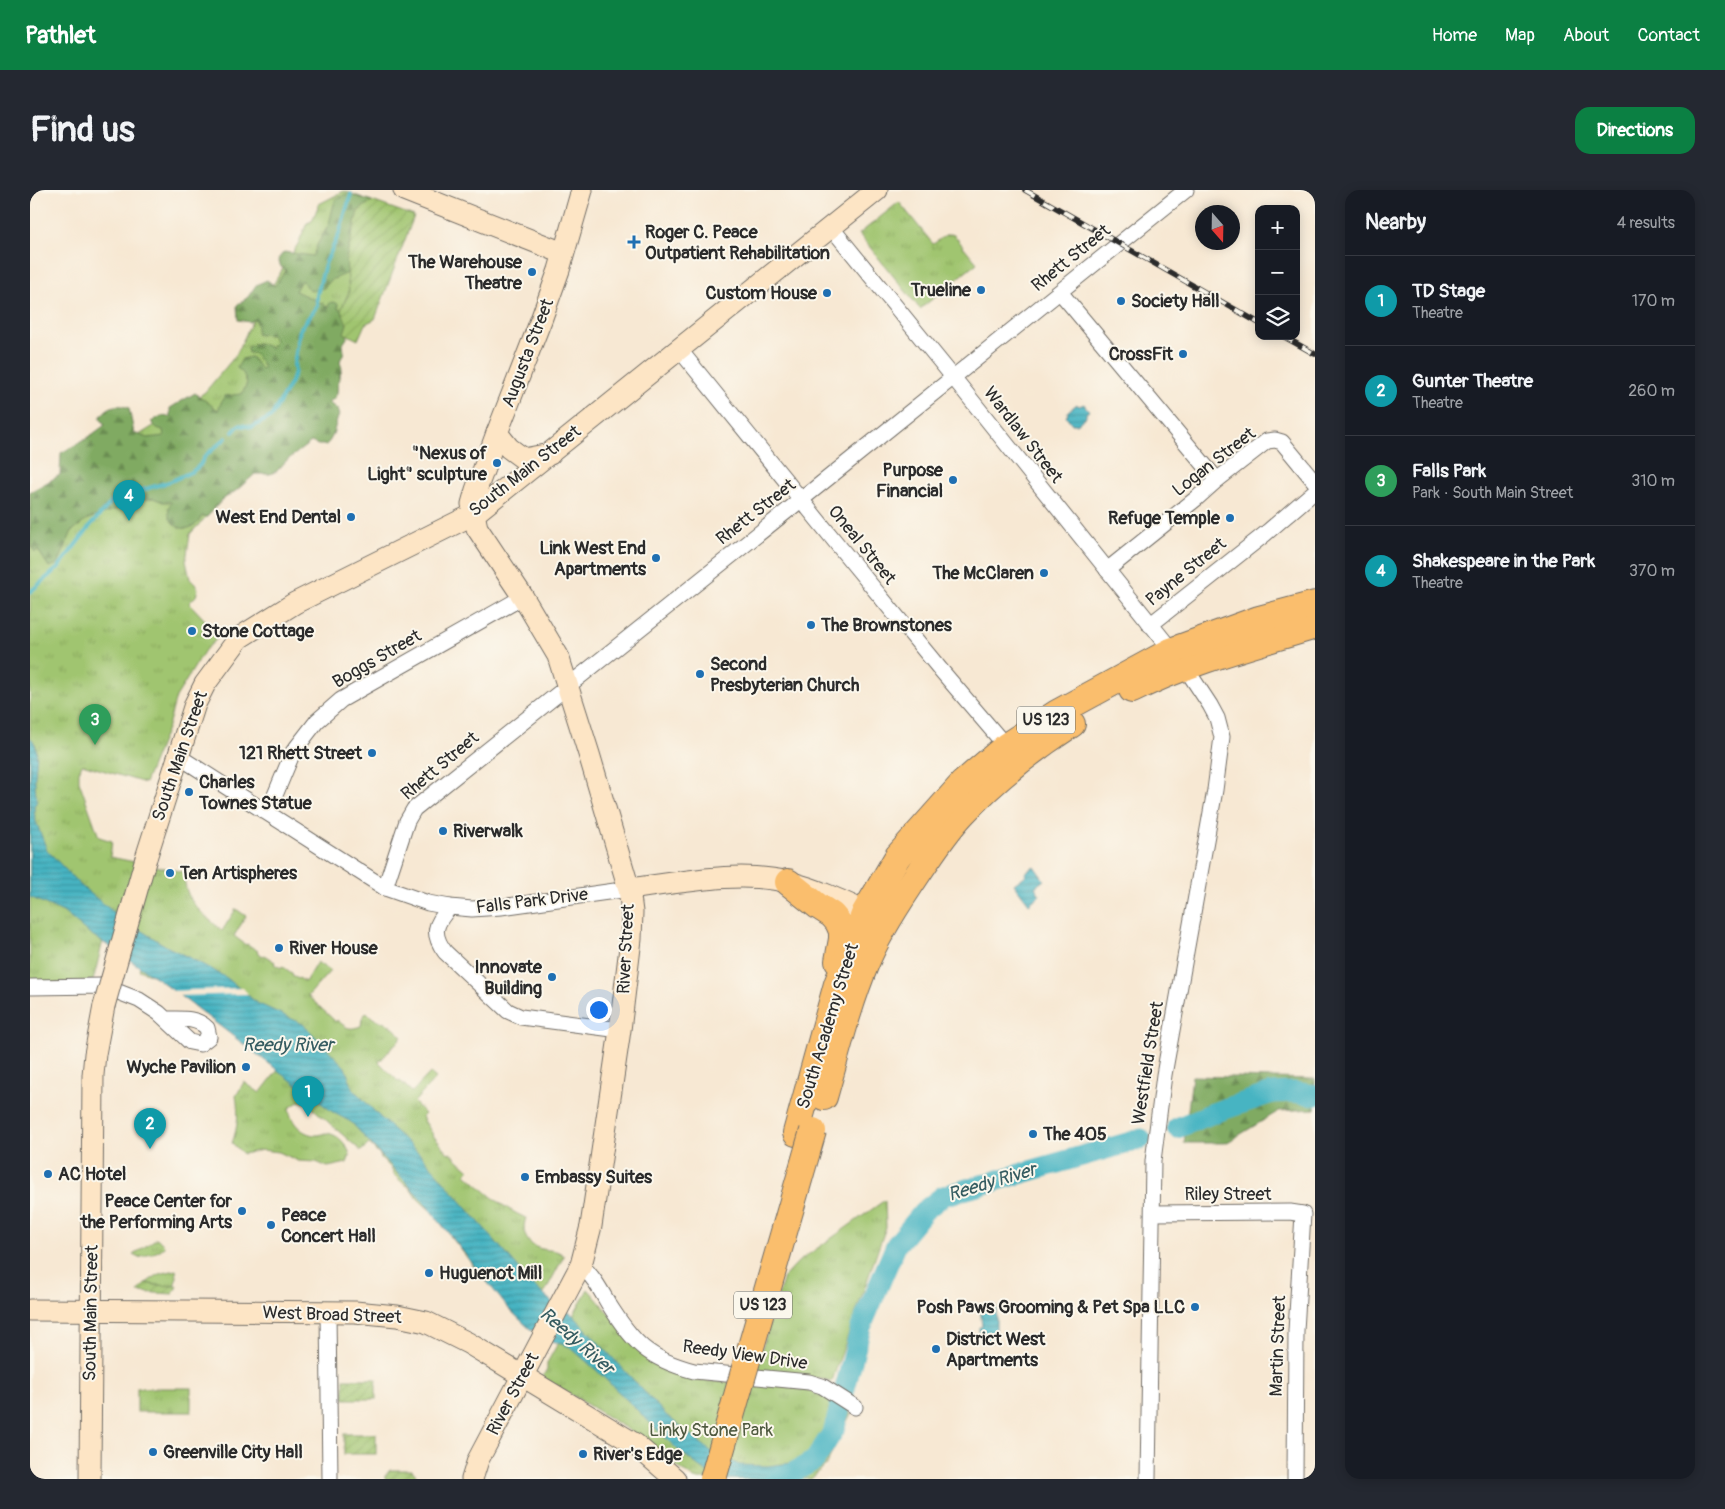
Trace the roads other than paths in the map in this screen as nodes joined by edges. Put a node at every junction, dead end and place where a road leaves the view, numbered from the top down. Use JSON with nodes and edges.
{"nodes":[{"id":1,"x":404,"y":190,"type":"edge"},
{"id":2,"x":582,"y":190,"type":"edge"},
{"id":3,"x":877,"y":190,"type":"edge"},
{"id":4,"x":1186,"y":190,"type":"edge"},
{"id":5,"x":831,"y":227,"type":"junction"},
{"id":6,"x":563,"y":253,"type":"junction"},
{"id":7,"x":1060,"y":292,"type":"junction"},
{"id":8,"x":680,"y":349,"type":"junction"},
{"id":9,"x":953,"y":377,"type":"junction"},
{"id":10,"x":497,"y":433,"type":"junction"},
{"id":11,"x":550,"y":454,"type":"junction"},
{"id":12,"x":1217,"y":480,"type":"junction"},
{"id":13,"x":1315,"y":482,"type":"edge"},
{"id":14,"x":1315,"y":492,"type":"edge"},
{"id":15,"x":802,"y":500,"type":"junction"},
{"id":16,"x":474,"y":514,"type":"junction"},
{"id":17,"x":1107,"y":570,"type":"junction"},
{"id":18,"x":523,"y":597,"type":"junction"},
{"id":19,"x":1315,"y":604,"type":"edge"},
{"id":20,"x":1150,"y":625,"type":"junction"},
{"id":21,"x":1315,"y":626,"type":"edge"},
{"id":22,"x":1178,"y":659,"type":"junction"},
{"id":23,"x":568,"y":685,"type":"junction"},
{"id":24,"x":1012,"y":753,"type":"junction"},
{"id":25,"x":178,"y":756,"type":"junction"},
{"id":26,"x":268,"y":812,"type":"junction"},
{"id":27,"x":788,"y":882,"type":"junction"},
{"id":28,"x":385,"y":888,"type":"junction"},
{"id":29,"x":629,"y":889,"type":"junction"},
{"id":30,"x":450,"y":908,"type":"junction"},
{"id":31,"x":876,"y":918,"type":"junction"},
{"id":32,"x":837,"y":984,"type":"junction"},
{"id":33,"x":30,"y":987,"type":"edge"},
{"id":34,"x":166,"y":1019,"type":"dead end"},
{"id":35,"x":620,"y":1030,"type":"junction"},
{"id":36,"x":804,"y":1132,"type":"junction"},
{"id":37,"x":1153,"y":1212,"type":"junction"},
{"id":38,"x":1303,"y":1214,"type":"joint"},
{"id":39,"x":577,"y":1274,"type":"junction"},
{"id":40,"x":30,"y":1310,"type":"edge"},
{"id":41,"x":91,"y":1311,"type":"junction"},
{"id":42,"x":328,"y":1312,"type":"junction"},
{"id":43,"x":522,"y":1376,"type":"junction"},
{"id":44,"x":855,"y":1406,"type":"dead end"},
{"id":45,"x":90,"y":1479,"type":"edge"},
{"id":46,"x":330,"y":1479,"type":"edge"},
{"id":47,"x":472,"y":1479,"type":"edge"},
{"id":48,"x":675,"y":1479,"type":"edge"},
{"id":49,"x":698,"y":1479,"type":"edge"},
{"id":50,"x":713,"y":1479,"type":"edge"},
{"id":51,"x":1148,"y":1479,"type":"edge"},
{"id":52,"x":1295,"y":1479,"type":"edge"}],
"edges":[{"from":1,"to":6,"type":"street"},
{"from":2,"to":6,"type":"street","name":"Augusta Street"},
{"from":3,"to":5,"type":"street","name":"South Main Street"},
{"from":4,"to":7,"type":"street","name":"Rhett Street"},
{"from":5,"to":8,"type":"street","name":"South Main Street"},
{"from":5,"to":9,"type":"street","name":"Wardlaw Street"},
{"from":6,"to":10,"type":"street","name":"Augusta Street"},
{"from":7,"to":9,"type":"street","name":"Rhett Street"},
{"from":7,"to":12,"type":"street"},
{"from":8,"to":11,"type":"street","name":"South Main Street"},
{"from":8,"to":15,"type":"street","name":"Oneal Street"},
{"from":9,"to":15,"type":"street","name":"Rhett Street"},
{"from":9,"to":17,"type":"street","name":"Wardlaw Street"},
{"from":10,"to":11,"type":"street"},
{"from":10,"to":16,"type":"street","name":"Augusta Street"},
{"from":11,"to":16,"type":"street","name":"South Main Street"},
{"from":12,"to":13,"type":"street","name":"Logan Street"},
{"from":12,"to":17,"type":"street","name":"Logan Street"},
{"from":14,"to":20,"type":"street","name":"Payne Street"},
{"from":15,"to":23,"type":"street","name":"Rhett Street"},
{"from":15,"to":24,"type":"street","name":"Oneal Street"},
{"from":16,"to":18,"type":"street","name":"River Street"},
{"from":16,"to":25,"type":"street","name":"South Main Street"},
{"from":17,"to":20,"type":"street","name":"Wardlaw Street"},
{"from":18,"to":23,"type":"street","name":"River Street"},
{"from":18,"to":26,"type":"street","name":"Boggs Street"},
{"from":19,"to":22,"type":"highway","name":"South Academy Street","number":"US 123"},
{"from":20,"to":22,"type":"street","name":"Wardlaw Street"},
{"from":21,"to":22,"type":"highway","name":"South Academy Street","number":"US 123"},
{"from":22,"to":24,"type":"highway","name":"South Academy Street","number":"US 123"},
{"from":22,"to":37,"type":"street","name":"Westfield Street"},
{"from":23,"to":28,"type":"street","name":"Rhett Street"},
{"from":23,"to":29,"type":"street","name":"River Street"},
{"from":24,"to":31,"type":"highway","name":"South Academy Street","number":"US 123"},
{"from":25,"to":26,"type":"street","name":"Falls Park Drive"},
{"from":25,"to":41,"type":"street","name":"South Main Street","bridge":true},
{"from":26,"to":28,"type":"street","name":"Falls Park Drive"},
{"from":27,"to":29,"type":"street","name":"Falls Park Drive"},
{"from":27,"to":31,"type":"street","name":"Falls Park Drive"},
{"from":27,"to":32,"type":"highway"},
{"from":28,"to":30,"type":"street","name":"Falls Park Drive"},
{"from":29,"to":30,"type":"street","name":"Falls Park Drive"},
{"from":29,"to":35,"type":"street","name":"River Street"},
{"from":30,"to":35,"type":"street"},
{"from":31,"to":32,"type":"highway","name":"South Academy Street","number":"US 123"},
{"from":31,"to":36,"type":"highway","name":"South Academy Street","number":"US 123"},
{"from":32,"to":36,"type":"highway","name":"South Academy Street","number":"US 123"},
{"from":33,"to":34,"type":"street"},
{"from":35,"to":39,"type":"street","name":"River Street"},
{"from":36,"to":49,"type":"highway","name":"South Academy Street","number":"US 123"},
{"from":36,"to":50,"type":"highway","name":"South Academy Street","number":"US 123","bridge":true},
{"from":37,"to":38,"type":"street","name":"Riley Street"},
{"from":37,"to":51,"type":"street","name":"Westfield Street"},
{"from":38,"to":52,"type":"street","name":"Martin Street"},
{"from":39,"to":43,"type":"street","name":"River Street"},
{"from":39,"to":44,"type":"street","name":"Reedy View Drive"},
{"from":40,"to":41,"type":"street","name":"West Broad Street"},
{"from":41,"to":42,"type":"street","name":"West Broad Street"},
{"from":41,"to":45,"type":"street","name":"South Main Street"},
{"from":42,"to":43,"type":"street","name":"West Broad Street"},
{"from":42,"to":46,"type":"street"},
{"from":43,"to":47,"type":"street","name":"River Street"},
{"from":43,"to":48,"type":"street","name":"West Broad Street"}]}
